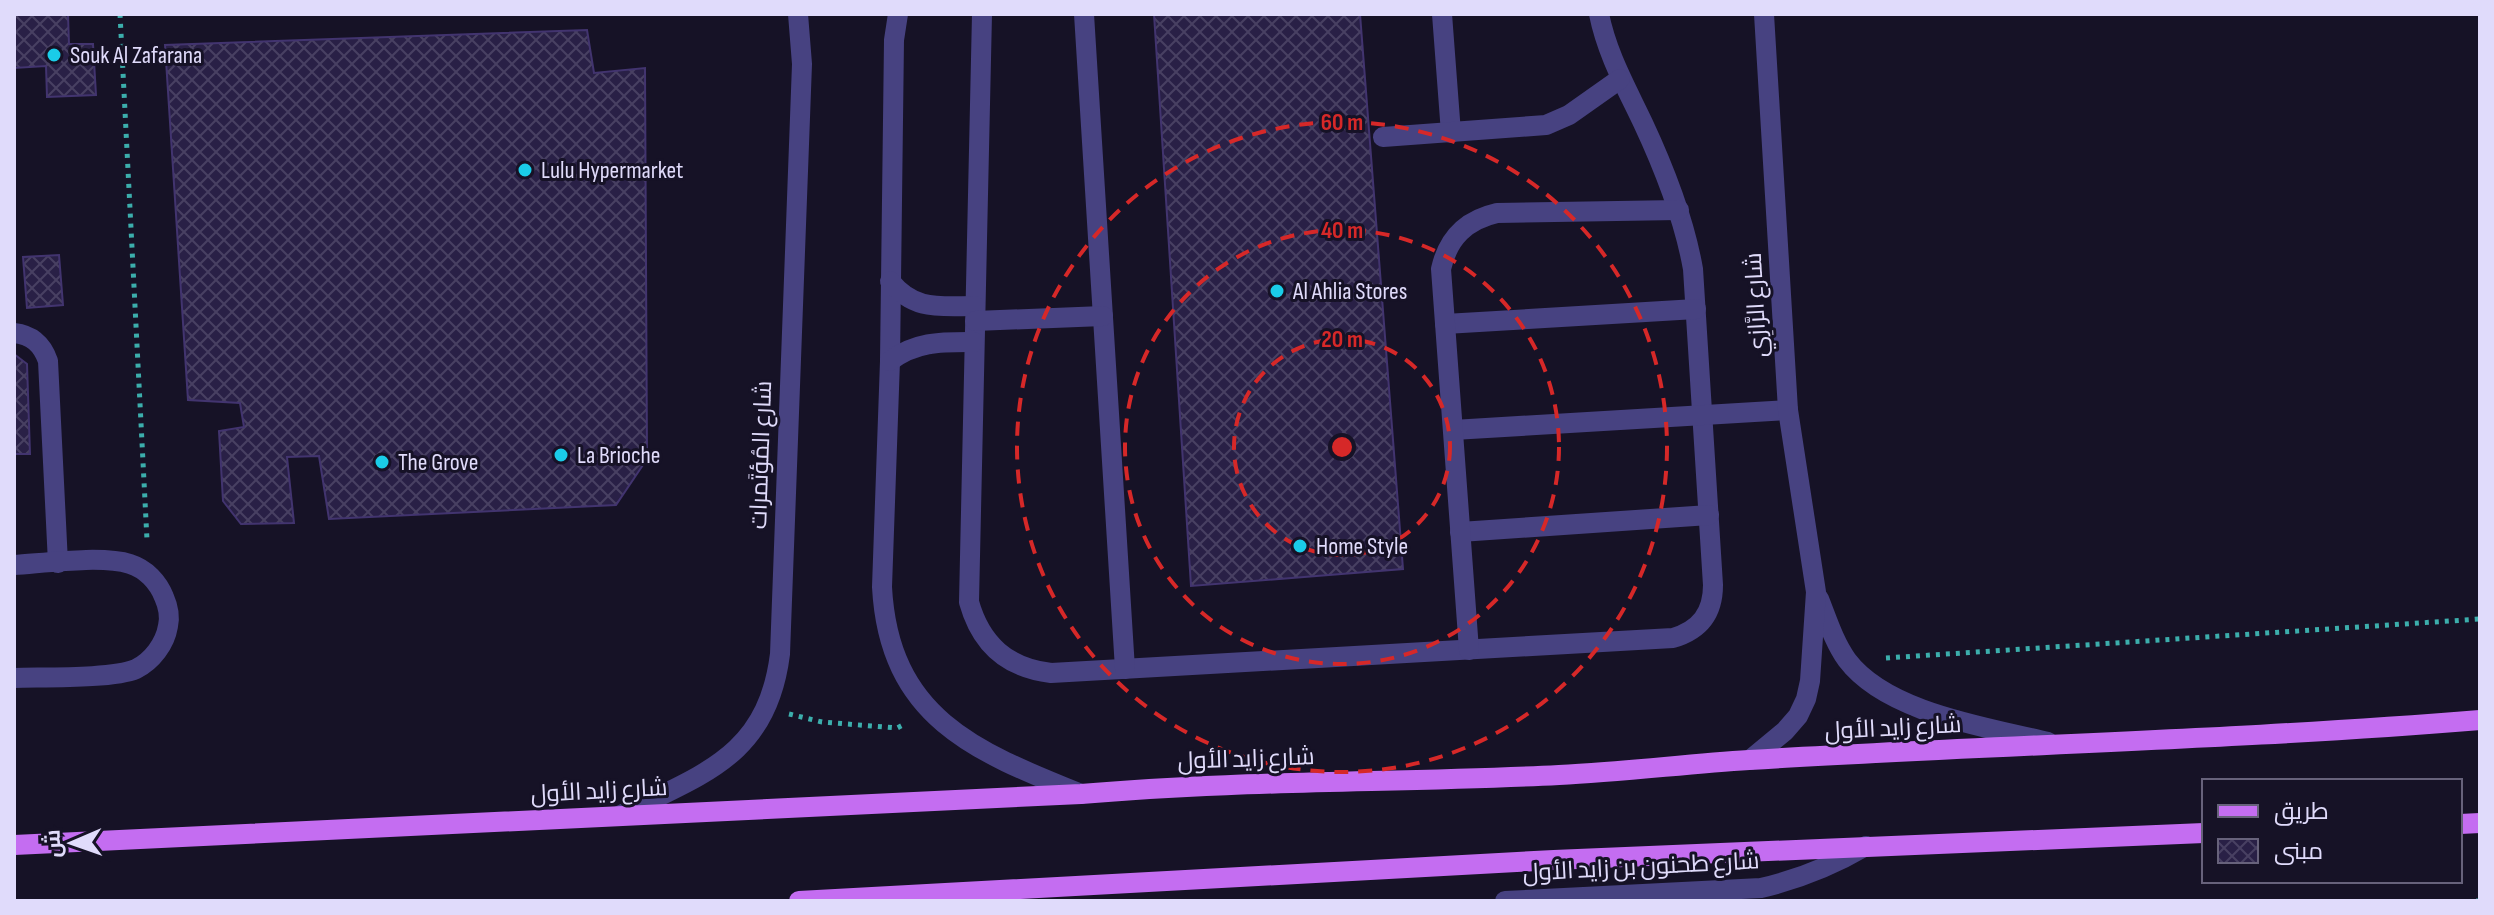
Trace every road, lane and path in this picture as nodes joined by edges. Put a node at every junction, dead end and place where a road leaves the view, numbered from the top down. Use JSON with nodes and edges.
{"nodes":[{"id":1,"x":120,"y":14,"type":"edge"},
{"id":2,"x":798,"y":14,"type":"edge"},
{"id":3,"x":898,"y":14,"type":"edge"},
{"id":4,"x":982,"y":14,"type":"edge"},
{"id":5,"x":1084,"y":14,"type":"edge"},
{"id":6,"x":1442,"y":14,"type":"edge"},
{"id":7,"x":1599,"y":14,"type":"edge"},
{"id":8,"x":1764,"y":14,"type":"edge"},
{"id":9,"x":1620,"y":79,"type":"junction"},
{"id":10,"x":1451,"y":133,"type":"junction"},
{"id":11,"x":1383,"y":137,"type":"dead end"},
{"id":12,"x":1679,"y":210,"type":"junction"},
{"id":13,"x":890,"y":281,"type":"junction"},
{"id":14,"x":1696,"y":309,"type":"junction"},
{"id":15,"x":1103,"y":316,"type":"junction"},
{"id":16,"x":975,"y":323,"type":"junction"},
{"id":17,"x":1445,"y":324,"type":"junction"},
{"id":18,"x":14,"y":333,"type":"edge"},
{"id":19,"x":890,"y":361,"type":"junction"},
{"id":20,"x":1788,"y":410,"type":"junction"},
{"id":21,"x":1703,"y":414,"type":"junction"},
{"id":22,"x":1453,"y":430,"type":"junction"},
{"id":23,"x":1709,"y":515,"type":"junction"},
{"id":24,"x":1460,"y":532,"type":"junction"},
{"id":25,"x":58,"y":563,"type":"junction"},
{"id":26,"x":14,"y":565,"type":"edge"},
{"id":27,"x":148,"y":573,"type":"junction"},
{"id":28,"x":1816,"y":592,"type":"junction"},
{"id":29,"x":2480,"y":619,"type":"edge"},
{"id":30,"x":1469,"y":650,"type":"junction"},
{"id":31,"x":1848,"y":661,"type":"junction"},
{"id":32,"x":1125,"y":669,"type":"junction"},
{"id":33,"x":14,"y":678,"type":"edge"},
{"id":34,"x":767,"y":708,"type":"junction"},
{"id":35,"x":931,"y":711,"type":"junction"},
{"id":36,"x":2480,"y":720,"type":"edge"},
{"id":37,"x":2063,"y":746,"type":"junction"},
{"id":38,"x":1750,"y":760,"type":"junction"},
{"id":39,"x":1081,"y":794,"type":"junction"},
{"id":40,"x":619,"y":816,"type":"junction"},
{"id":41,"x":2202,"y":833,"type":"edge"},
{"id":42,"x":14,"y":845,"type":"edge"},
{"id":43,"x":1866,"y":846,"type":"junction"},
{"id":44,"x":950,"y":897,"type":"edge"},
{"id":45,"x":799,"y":901,"type":"edge"},
{"id":46,"x":1505,"y":901,"type":"edge"}],
"edges":[{"from":1,"to":27,"type":"path"},
{"from":2,"to":34,"type":"street","name":"شارع المُؤتَمرات"},
{"from":3,"to":13,"type":"street"},
{"from":4,"to":16,"type":"street"},
{"from":5,"to":15,"type":"street"},
{"from":6,"to":10,"type":"street"},
{"from":7,"to":9,"type":"street"},
{"from":8,"to":20,"type":"street","name":"شارع الرَّازِي"},
{"from":9,"to":10,"type":"street"},
{"from":9,"to":12,"type":"street"},
{"from":10,"to":11,"type":"street"},
{"from":12,"to":14,"type":"street"},
{"from":12,"to":17,"type":"street"},
{"from":13,"to":16,"type":"street"},
{"from":13,"to":19,"type":"street"},
{"from":14,"to":17,"type":"street"},
{"from":14,"to":21,"type":"street"},
{"from":15,"to":16,"type":"street"},
{"from":15,"to":32,"type":"street"},
{"from":16,"to":19,"type":"street"},
{"from":16,"to":32,"type":"street"},
{"from":17,"to":22,"type":"street"},
{"from":18,"to":25,"type":"street"},
{"from":19,"to":35,"type":"street"},
{"from":20,"to":21,"type":"street"},
{"from":20,"to":28,"type":"street","name":"شارع الرَّازِي"},
{"from":21,"to":22,"type":"street"},
{"from":21,"to":23,"type":"street"},
{"from":22,"to":24,"type":"street"},
{"from":23,"to":24,"type":"street"},
{"from":23,"to":30,"type":"street"},
{"from":24,"to":30,"type":"street"},
{"from":25,"to":26,"type":"street"},
{"from":25,"to":27,"type":"street"},
{"from":27,"to":33,"type":"street"},
{"from":28,"to":31,"type":"street","name":"شارع الرَّازِي"},
{"from":28,"to":38,"type":"street","name":"شارع الرَّازِي"},
{"from":29,"to":31,"type":"path"},
{"from":30,"to":32,"type":"street"},
{"from":31,"to":37,"type":"street","name":"شارع الرَّازِي"},
{"from":34,"to":35,"type":"path"},
{"from":34,"to":40,"type":"street","name":"شارع المُؤتَمرات"},
{"from":35,"to":39,"type":"street"},
{"from":36,"to":37,"type":"main road","name":"شارع زايد الأول"},
{"from":37,"to":38,"type":"main road","name":"شارع زايد الأول"},
{"from":38,"to":39,"type":"main road","name":"شارع زايد الأول"},
{"from":39,"to":40,"type":"main road","name":"شارع زايد الأول"},
{"from":40,"to":42,"type":"main road","name":"شارع زايد الأول"},
{"from":41,"to":43,"type":"main road"},
{"from":43,"to":44,"type":"main road"},
{"from":43,"to":46,"type":"street","name":"شارع طحنون بن زايد الأول"},
{"from":44,"to":45,"type":"main road"}]}
